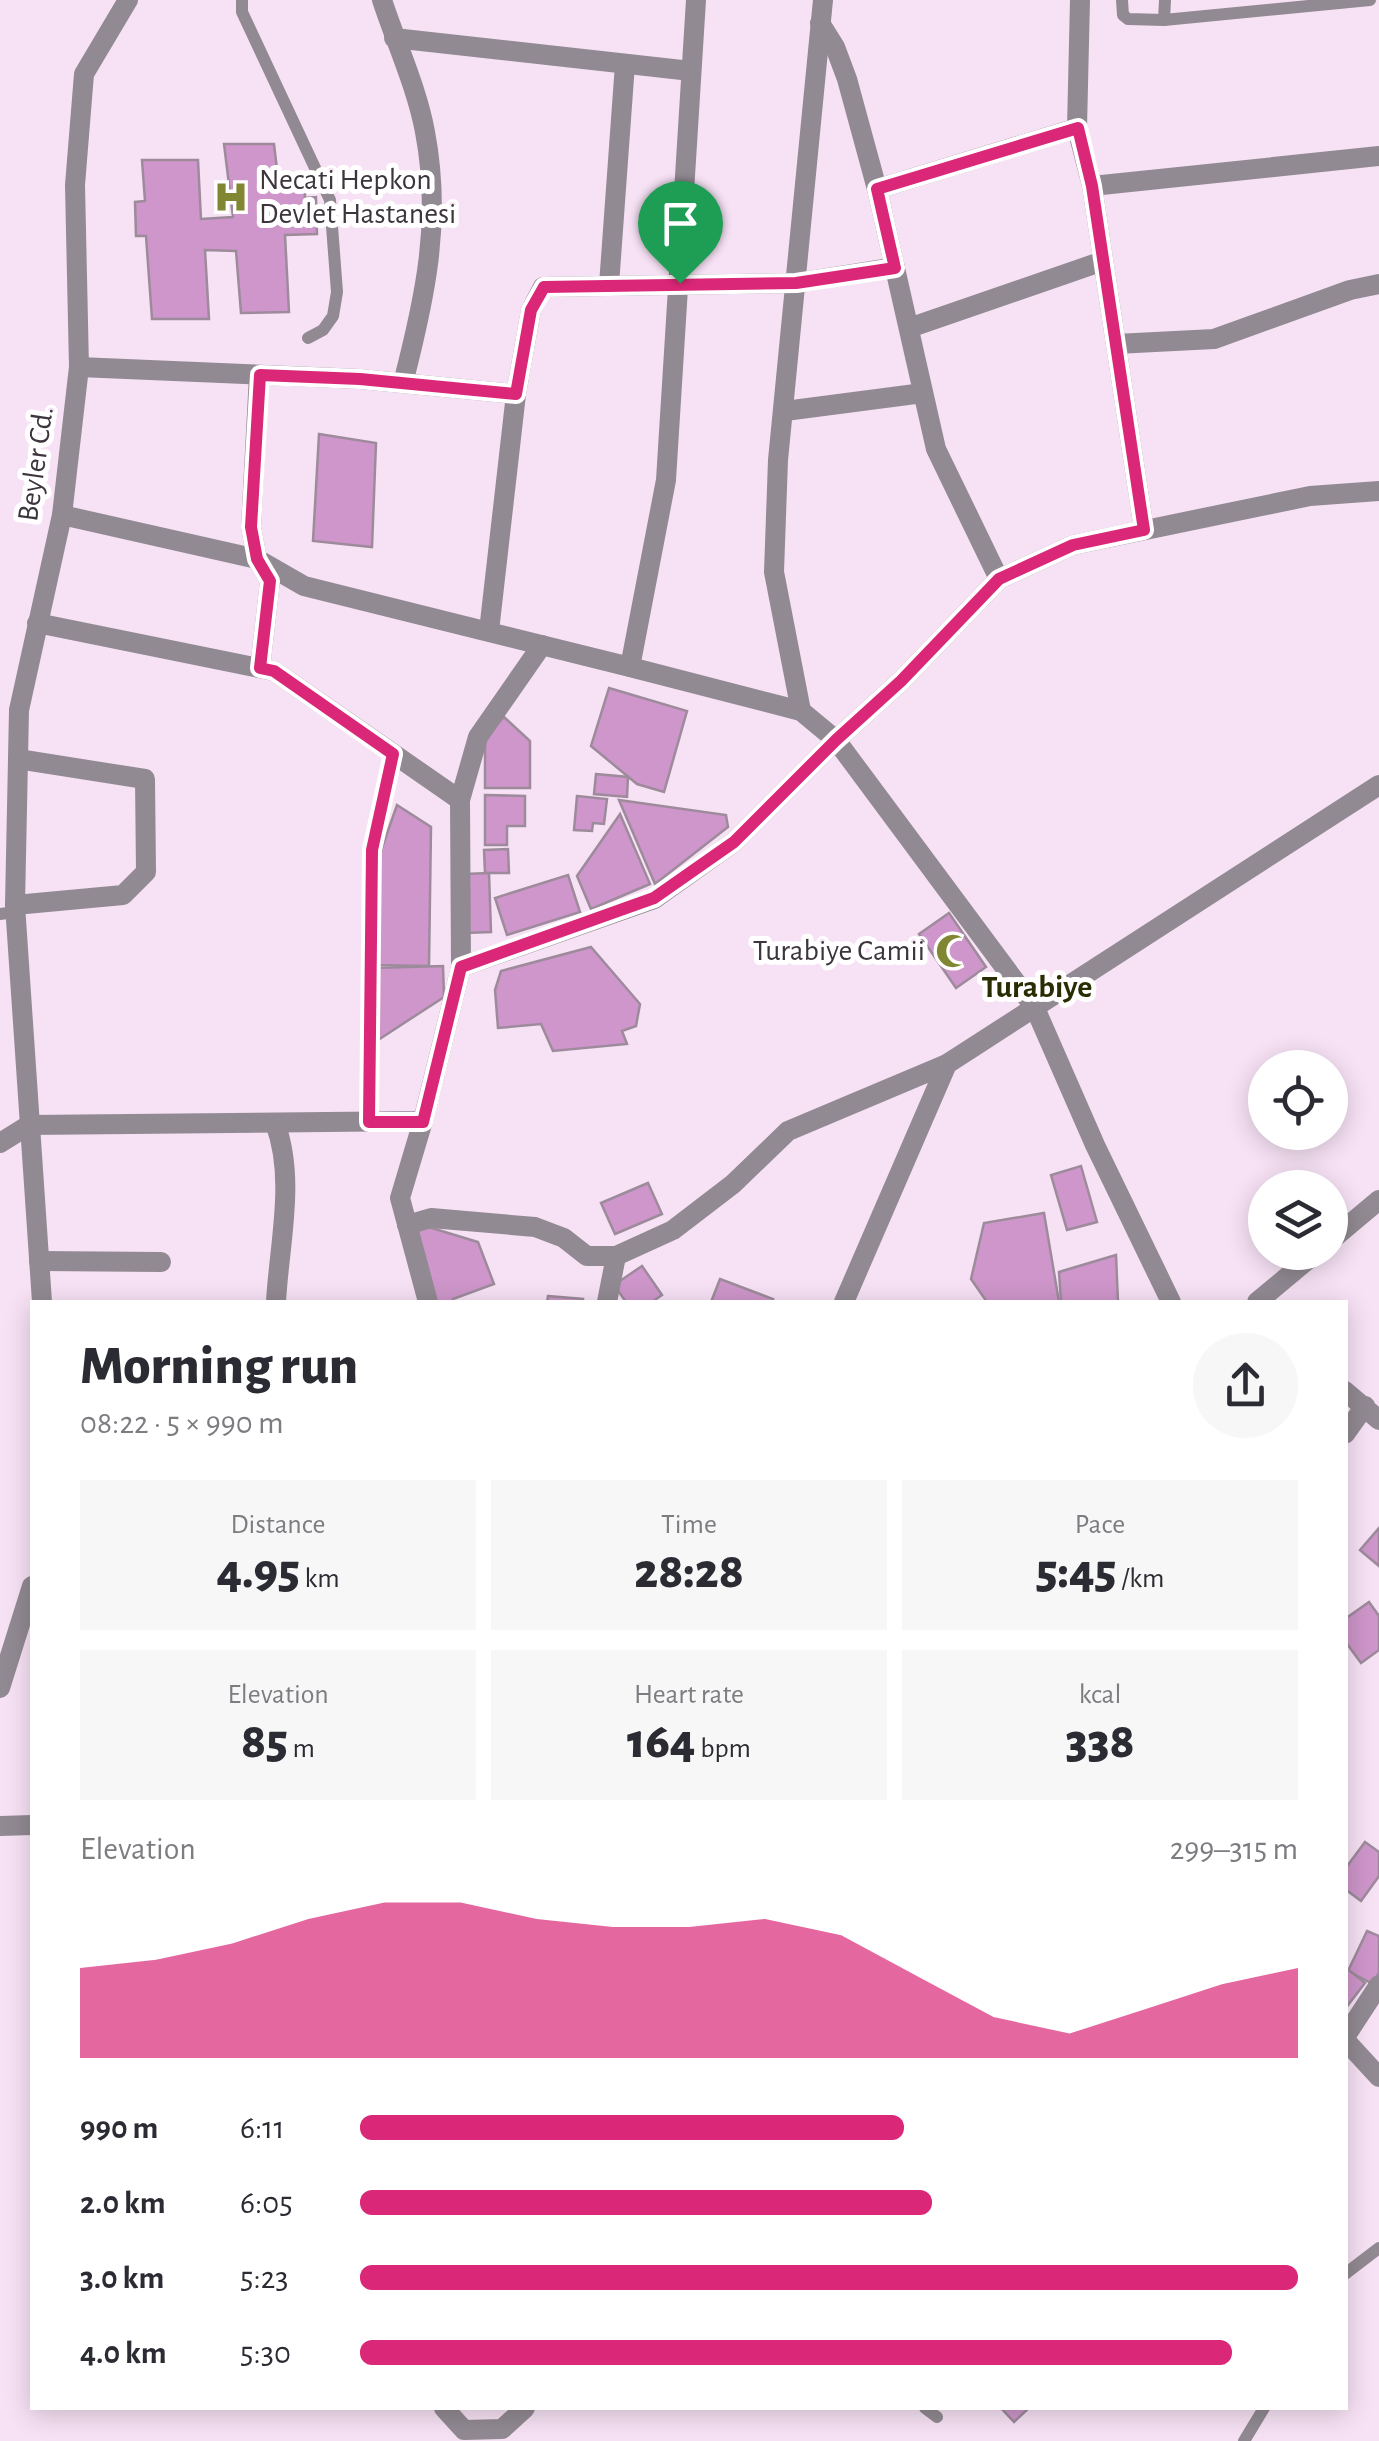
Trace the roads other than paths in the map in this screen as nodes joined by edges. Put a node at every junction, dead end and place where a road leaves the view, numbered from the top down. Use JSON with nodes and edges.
{"nodes":[{"id":1,"x":128,"y":0,"type":"edge"},
{"id":2,"x":242,"y":0,"type":"edge"},
{"id":3,"x":382,"y":0,"type":"edge"},
{"id":4,"x":696,"y":0,"type":"edge"},
{"id":5,"x":822,"y":0,"type":"edge"},
{"id":6,"x":1080,"y":0,"type":"edge"},
{"id":7,"x":1122,"y":0,"type":"edge"},
{"id":8,"x":1164,"y":0,"type":"edge"},
{"id":9,"x":1370,"y":0,"type":"edge"},
{"id":10,"x":1338,"y":2,"type":"edge"},
{"id":11,"x":1278,"y":4,"type":"edge"},
{"id":12,"x":1223,"y":7,"type":"edge"},
{"id":13,"x":1164,"y":20,"type":"junction"},
{"id":14,"x":820,"y":23,"type":"junction"},
{"id":15,"x":394,"y":38,"type":"junction"},
{"id":16,"x":625,"y":64,"type":"junction"},
{"id":17,"x":692,"y":72,"type":"junction"},
{"id":18,"x":1078,"y":128,"type":"junction"},
{"id":19,"x":1379,"y":156,"type":"edge"},
{"id":20,"x":1092,"y":186,"type":"junction"},
{"id":21,"x":877,"y":189,"type":"junction"},
{"id":22,"x":1103,"y":261,"type":"junction"},
{"id":23,"x":895,"y":268,"type":"junction"},
{"id":24,"x":680,"y":283,"type":"junction"},
{"id":25,"x":796,"y":283,"type":"junction"},
{"id":26,"x":1379,"y":284,"type":"edge"},
{"id":27,"x":608,"y":285,"type":"junction"},
{"id":28,"x":908,"y":328,"type":"junction"},
{"id":29,"x":308,"y":338,"type":"dead end"},
{"id":30,"x":1116,"y":344,"type":"junction"},
{"id":31,"x":79,"y":368,"type":"junction"},
{"id":32,"x":260,"y":375,"type":"junction"},
{"id":33,"x":404,"y":383,"type":"junction"},
{"id":34,"x":923,"y":393,"type":"junction"},
{"id":35,"x":516,"y":394,"type":"junction"},
{"id":36,"x":785,"y":411,"type":"junction"},
{"id":37,"x":1379,"y":492,"type":"edge"},
{"id":38,"x":62,"y":515,"type":"junction"},
{"id":39,"x":1144,"y":530,"type":"junction"},
{"id":40,"x":257,"y":559,"type":"junction"},
{"id":41,"x":999,"y":579,"type":"junction"},
{"id":42,"x":38,"y":623,"type":"junction"},
{"id":43,"x":489,"y":630,"type":"junction"},
{"id":44,"x":542,"y":645,"type":"junction"},
{"id":45,"x":630,"y":667,"type":"junction"},
{"id":46,"x":260,"y":668,"type":"junction"},
{"id":47,"x":802,"y":711,"type":"junction"},
{"id":48,"x":836,"y":740,"type":"junction"},
{"id":49,"x":393,"y":754,"type":"junction"},
{"id":50,"x":18,"y":758,"type":"junction"},
{"id":51,"x":1379,"y":785,"type":"edge"},
{"id":52,"x":460,"y":800,"type":"junction"},
{"id":53,"x":10,"y":910,"type":"edge"},
{"id":54,"x":461,"y":967,"type":"junction"},
{"id":55,"x":1035,"y":1008,"type":"junction"},
{"id":56,"x":947,"y":1064,"type":"junction"},
{"id":57,"x":369,"y":1122,"type":"junction"},
{"id":58,"x":423,"y":1122,"type":"junction"},
{"id":59,"x":275,"y":1123,"type":"junction"},
{"id":60,"x":29,"y":1125,"type":"junction"},
{"id":61,"x":0,"y":1143,"type":"edge"},
{"id":62,"x":1379,"y":1200,"type":"edge"},
{"id":63,"x":407,"y":1225,"type":"junction"},
{"id":64,"x":1348,"y":1226,"type":"edge"},
{"id":65,"x":616,"y":1256,"type":"junction"},
{"id":66,"x":39,"y":1261,"type":"junction"},
{"id":67,"x":161,"y":1262,"type":"dead end"},
{"id":68,"x":1295,"y":1270,"type":"edge"},
{"id":69,"x":42,"y":1300,"type":"edge"},
{"id":70,"x":276,"y":1300,"type":"edge"},
{"id":71,"x":427,"y":1300,"type":"edge"},
{"id":72,"x":607,"y":1300,"type":"edge"},
{"id":73,"x":845,"y":1300,"type":"edge"},
{"id":74,"x":1170,"y":1300,"type":"edge"},
{"id":75,"x":1259,"y":1300,"type":"edge"},
{"id":76,"x":1348,"y":1393,"type":"edge"},
{"id":77,"x":1372,"y":1413,"type":"edge"},
{"id":78,"x":1348,"y":1432,"type":"edge"},
{"id":79,"x":30,"y":1592,"type":"edge"},
{"id":80,"x":0,"y":1688,"type":"edge"},
{"id":81,"x":30,"y":1825,"type":"edge"},
{"id":82,"x":0,"y":1826,"type":"edge"},
{"id":83,"x":1379,"y":1986,"type":"edge"},
{"id":84,"x":1348,"y":2034,"type":"edge"},
{"id":85,"x":1348,"y":2042,"type":"edge"},
{"id":86,"x":1379,"y":2077,"type":"edge"},
{"id":87,"x":1379,"y":2248,"type":"edge"},
{"id":88,"x":1348,"y":2272,"type":"edge"},
{"id":89,"x":446,"y":2410,"type":"edge"},
{"id":90,"x":523,"y":2410,"type":"edge"},
{"id":91,"x":928,"y":2410,"type":"edge"},
{"id":92,"x":1263,"y":2410,"type":"edge"},
{"id":93,"x":938,"y":2417,"type":"dead end"},
{"id":94,"x":1244,"y":2441,"type":"edge"}],
"edges":[{"from":1,"to":31,"type":"street","name":"Beyler Cd."},
{"from":2,"to":29,"type":"lane"},
{"from":3,"to":15,"type":"street"},
{"from":4,"to":17,"type":"street"},
{"from":5,"to":14,"type":"street"},
{"from":6,"to":18,"type":"street"},
{"from":7,"to":13,"type":"lane"},
{"from":8,"to":13,"type":"lane"},
{"from":9,"to":10,"type":"lane"},
{"from":10,"to":11,"type":"lane"},
{"from":11,"to":12,"type":"lane"},
{"from":12,"to":13,"type":"lane"},
{"from":14,"to":21,"type":"street"},
{"from":14,"to":25,"type":"street"},
{"from":15,"to":16,"type":"street"},
{"from":15,"to":33,"type":"street"},
{"from":16,"to":17,"type":"street"},
{"from":16,"to":27,"type":"street"},
{"from":17,"to":24,"type":"street"},
{"from":18,"to":20,"type":"street"},
{"from":18,"to":21,"type":"street"},
{"from":19,"to":20,"type":"street"},
{"from":20,"to":22,"type":"street"},
{"from":21,"to":23,"type":"street"},
{"from":22,"to":28,"type":"street"},
{"from":22,"to":30,"type":"street"},
{"from":23,"to":25,"type":"street"},
{"from":23,"to":28,"type":"street"},
{"from":24,"to":25,"type":"street"},
{"from":24,"to":27,"type":"street"},
{"from":24,"to":45,"type":"street"},
{"from":25,"to":36,"type":"street"},
{"from":26,"to":30,"type":"street"},
{"from":27,"to":35,"type":"street"},
{"from":28,"to":34,"type":"street"},
{"from":30,"to":39,"type":"street"},
{"from":31,"to":32,"type":"street"},
{"from":31,"to":38,"type":"street","name":"Beyler Cd."},
{"from":32,"to":33,"type":"street"},
{"from":32,"to":40,"type":"street"},
{"from":33,"to":35,"type":"street"},
{"from":34,"to":36,"type":"street"},
{"from":34,"to":41,"type":"street"},
{"from":35,"to":43,"type":"street"},
{"from":36,"to":47,"type":"street"},
{"from":37,"to":39,"type":"street"},
{"from":38,"to":40,"type":"street"},
{"from":38,"to":42,"type":"street","name":"Beyler Cd."},
{"from":39,"to":41,"type":"street"},
{"from":40,"to":43,"type":"street"},
{"from":40,"to":46,"type":"street"},
{"from":41,"to":48,"type":"street"},
{"from":42,"to":46,"type":"street"},
{"from":42,"to":50,"type":"street","name":"Beyler Cd."},
{"from":43,"to":44,"type":"street"},
{"from":44,"to":45,"type":"street"},
{"from":44,"to":52,"type":"street"},
{"from":45,"to":47,"type":"street"},
{"from":46,"to":49,"type":"street"},
{"from":47,"to":48,"type":"street"},
{"from":48,"to":54,"type":"street"},
{"from":48,"to":55,"type":"street"},
{"from":49,"to":52,"type":"street"},
{"from":49,"to":57,"type":"lane"},
{"from":50,"to":53,"type":"street","name":"Beyler Cd."},
{"from":50,"to":53,"type":"street"},
{"from":51,"to":55,"type":"street"},
{"from":52,"to":54,"type":"street"},
{"from":53,"to":60,"type":"street","name":"Beyler Cd."},
{"from":54,"to":58,"type":"street"},
{"from":55,"to":56,"type":"street"},
{"from":55,"to":74,"type":"street"},
{"from":56,"to":65,"type":"street"},
{"from":56,"to":73,"type":"street"},
{"from":57,"to":58,"type":"street"},
{"from":57,"to":59,"type":"street"},
{"from":58,"to":63,"type":"street"},
{"from":59,"to":60,"type":"street"},
{"from":59,"to":70,"type":"street"},
{"from":60,"to":61,"type":"street"},
{"from":60,"to":66,"type":"street","name":"Beyler Cd."},
{"from":62,"to":64,"type":"street"},
{"from":63,"to":65,"type":"street"},
{"from":63,"to":71,"type":"street"},
{"from":65,"to":72,"type":"street"},
{"from":66,"to":67,"type":"street"},
{"from":66,"to":69,"type":"street","name":"Beyler Cd."},
{"from":68,"to":75,"type":"street"},
{"from":76,"to":77,"type":"street"},
{"from":77,"to":78,"type":"street"},
{"from":79,"to":80,"type":"street"},
{"from":81,"to":82,"type":"street"},
{"from":83,"to":84,"type":"street"},
{"from":85,"to":86,"type":"street"},
{"from":87,"to":88,"type":"lane"},
{"from":89,"to":90,"type":"street"},
{"from":91,"to":93,"type":"lane"},
{"from":92,"to":94,"type":"lane"}]}
